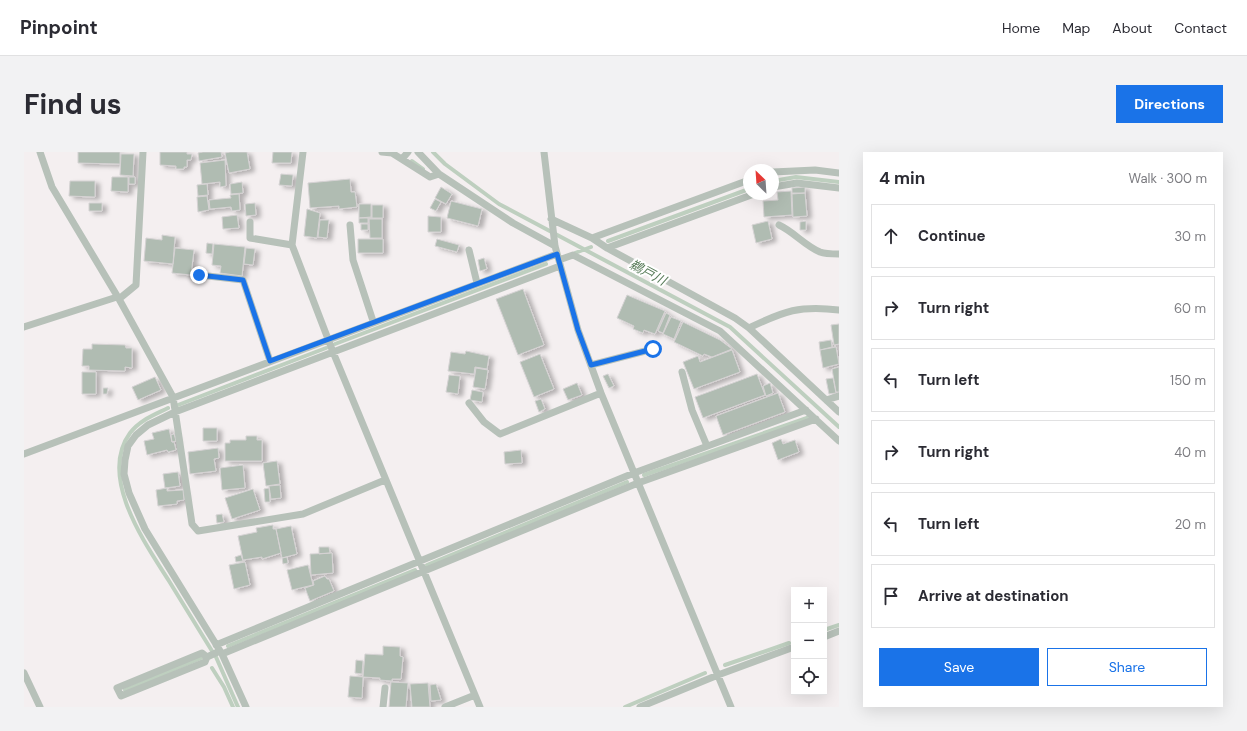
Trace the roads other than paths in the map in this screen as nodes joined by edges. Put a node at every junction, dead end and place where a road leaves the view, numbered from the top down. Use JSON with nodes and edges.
{"nodes":[{"id":1,"x":40,"y":152,"type":"edge"},
{"id":2,"x":142,"y":152,"type":"edge"},
{"id":3,"x":303,"y":152,"type":"edge"},
{"id":4,"x":382,"y":152,"type":"edge"},
{"id":5,"x":408,"y":152,"type":"edge"},
{"id":6,"x":418,"y":152,"type":"edge"},
{"id":7,"x":544,"y":152,"type":"edge"},
{"id":8,"x":402,"y":159,"type":"junction"},
{"id":9,"x":779,"y":172,"type":"edge"},
{"id":10,"x":839,"y":173,"type":"edge"},
{"id":11,"x":439,"y":174,"type":"junction"},
{"id":12,"x":743,"y":182,"type":"edge"},
{"id":13,"x":779,"y":186,"type":"edge"},
{"id":14,"x":839,"y":188,"type":"edge"},
{"id":15,"x":743,"y":198,"type":"edge"},
{"id":16,"x":250,"y":222,"type":"dead end"},
{"id":17,"x":551,"y":222,"type":"junction"},
{"id":18,"x":350,"y":225,"type":"dead end"},
{"id":19,"x":779,"y":225,"type":"dead end"},
{"id":20,"x":592,"y":238,"type":"junction"},
{"id":21,"x":292,"y":245,"type":"junction"},
{"id":22,"x":607,"y":248,"type":"junction"},
{"id":23,"x":468,"y":250,"type":"dead end"},
{"id":24,"x":557,"y":254,"type":"junction"},
{"id":25,"x":839,"y":254,"type":"edge"},
{"id":26,"x":199,"y":275,"type":"dead end"},
{"id":27,"x":477,"y":283,"type":"junction"},
{"id":28,"x":118,"y":298,"type":"junction"},
{"id":29,"x":839,"y":310,"type":"edge"},
{"id":30,"x":373,"y":321,"type":"junction"},
{"id":31,"x":24,"y":327,"type":"edge"},
{"id":32,"x":749,"y":328,"type":"junction"},
{"id":33,"x":328,"y":339,"type":"junction"},
{"id":34,"x":653,"y":349,"type":"dead end"},
{"id":35,"x":333,"y":352,"type":"junction"},
{"id":36,"x":270,"y":361,"type":"junction"},
{"id":37,"x":591,"y":365,"type":"junction"},
{"id":38,"x":682,"y":372,"type":"dead end"},
{"id":39,"x":601,"y":393,"type":"junction"},
{"id":40,"x":839,"y":396,"type":"edge"},
{"id":41,"x":173,"y":397,"type":"junction"},
{"id":42,"x":826,"y":400,"type":"junction"},
{"id":43,"x":469,"y":403,"type":"dead end"},
{"id":44,"x":806,"y":410,"type":"junction"},
{"id":45,"x":175,"y":412,"type":"junction"},
{"id":46,"x":839,"y":412,"type":"edge"},
{"id":47,"x":816,"y":419,"type":"junction"},
{"id":48,"x":839,"y":441,"type":"edge"},
{"id":49,"x":707,"y":446,"type":"junction"},
{"id":50,"x":24,"y":454,"type":"edge"},
{"id":51,"x":634,"y":472,"type":"junction"},
{"id":52,"x":386,"y":480,"type":"junction"},
{"id":53,"x":638,"y":484,"type":"junction"},
{"id":54,"x":419,"y":562,"type":"junction"},
{"id":55,"x":424,"y":572,"type":"junction"},
{"id":56,"x":839,"y":632,"type":"edge"},
{"id":57,"x":827,"y":636,"type":"edge"},
{"id":58,"x":216,"y":644,"type":"junction"},
{"id":59,"x":791,"y":649,"type":"edge"},
{"id":60,"x":221,"y":653,"type":"junction"},
{"id":61,"x":207,"y":657,"type":"junction"},
{"id":62,"x":24,"y":673,"type":"edge"},
{"id":63,"x":718,"y":675,"type":"junction"},
{"id":64,"x":385,"y":688,"type":"dead end"},
{"id":65,"x":475,"y":695,"type":"junction"},
{"id":66,"x":40,"y":707,"type":"edge"},
{"id":67,"x":246,"y":707,"type":"edge"},
{"id":68,"x":383,"y":707,"type":"edge"},
{"id":69,"x":445,"y":707,"type":"edge"},
{"id":70,"x":480,"y":707,"type":"edge"},
{"id":71,"x":640,"y":707,"type":"edge"},
{"id":72,"x":731,"y":707,"type":"edge"}],
"edges":[{"from":1,"to":28,"type":"street"},
{"from":2,"to":28,"type":"street"},
{"from":3,"to":21,"type":"street"},
{"from":4,"to":8,"type":"street"},
{"from":5,"to":8,"type":"street"},
{"from":6,"to":11,"type":"street"},
{"from":7,"to":17,"type":"street"},
{"from":8,"to":11,"type":"street"},
{"from":9,"to":10,"type":"street"},
{"from":11,"to":24,"type":"street"},
{"from":12,"to":20,"type":"street"},
{"from":13,"to":14,"type":"street"},
{"from":15,"to":22,"type":"street"},
{"from":16,"to":21,"type":"street"},
{"from":17,"to":20,"type":"street"},
{"from":17,"to":24,"type":"street"},
{"from":18,"to":30,"type":"street"},
{"from":19,"to":25,"type":"street"},
{"from":20,"to":22,"type":"street"},
{"from":21,"to":33,"type":"street"},
{"from":22,"to":32,"type":"street"},
{"from":23,"to":27,"type":"street"},
{"from":24,"to":27,"type":"street"},
{"from":24,"to":35,"type":"street"},
{"from":24,"to":37,"type":"street"},
{"from":24,"to":44,"type":"street"},
{"from":26,"to":36,"type":"street"},
{"from":27,"to":30,"type":"street"},
{"from":28,"to":31,"type":"street"},
{"from":28,"to":41,"type":"street"},
{"from":29,"to":32,"type":"street"},
{"from":30,"to":33,"type":"street"},
{"from":32,"to":42,"type":"street"},
{"from":33,"to":35,"type":"street"},
{"from":33,"to":36,"type":"street"},
{"from":34,"to":37,"type":"street"},
{"from":35,"to":45,"type":"street"},
{"from":35,"to":52,"type":"street"},
{"from":36,"to":41,"type":"street"},
{"from":37,"to":39,"type":"street"},
{"from":38,"to":49,"type":"street"},
{"from":39,"to":43,"type":"street"},
{"from":39,"to":51,"type":"street"},
{"from":40,"to":42,"type":"street"},
{"from":41,"to":45,"type":"street"},
{"from":41,"to":50,"type":"street"},
{"from":42,"to":46,"type":"street"},
{"from":44,"to":47,"type":"street"},
{"from":44,"to":49,"type":"street"},
{"from":45,"to":52,"type":"street"},
{"from":45,"to":58,"type":"street"},
{"from":47,"to":48,"type":"street"},
{"from":47,"to":53,"type":"street"},
{"from":49,"to":51,"type":"street"},
{"from":51,"to":53,"type":"street"},
{"from":51,"to":54,"type":"street"},
{"from":52,"to":54,"type":"street"},
{"from":53,"to":55,"type":"street"},
{"from":53,"to":63,"type":"street"},
{"from":54,"to":55,"type":"street"},
{"from":54,"to":58,"type":"street"},
{"from":55,"to":60,"type":"street"},
{"from":55,"to":65,"type":"street"},
{"from":56,"to":57,"type":"street"},
{"from":58,"to":60,"type":"street"},
{"from":59,"to":63,"type":"street"},
{"from":60,"to":61,"type":"street"},
{"from":60,"to":67,"type":"street"},
{"from":61,"to":61,"type":"street"},
{"from":62,"to":66,"type":"street"},
{"from":63,"to":71,"type":"street"},
{"from":63,"to":72,"type":"street"},
{"from":64,"to":68,"type":"street"},
{"from":65,"to":69,"type":"street"},
{"from":65,"to":70,"type":"street"}]}
